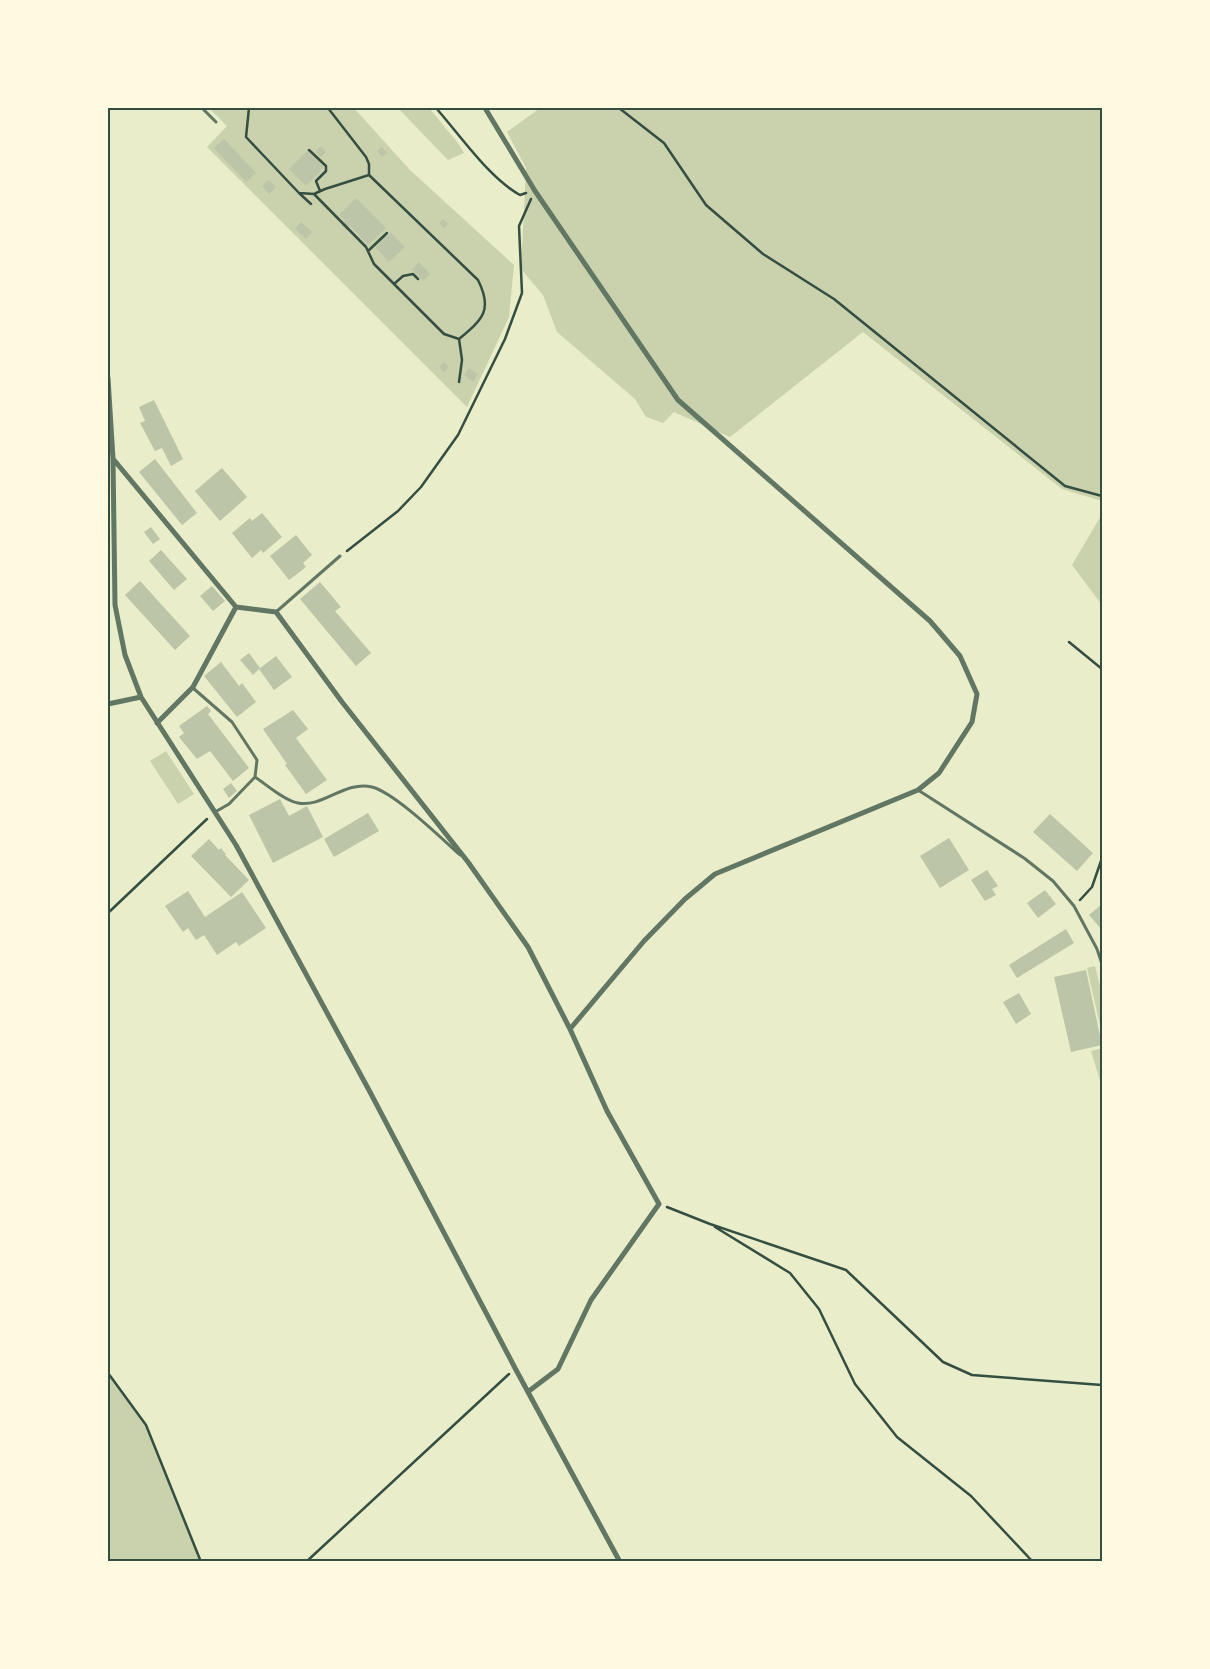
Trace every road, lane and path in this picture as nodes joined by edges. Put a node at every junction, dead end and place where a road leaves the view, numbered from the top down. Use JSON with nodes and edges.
{"nodes":[{"id":1,"x":202,"y":108,"type":"edge"},
{"id":2,"x":249,"y":108,"type":"edge"},
{"id":3,"x":328,"y":108,"type":"edge"},
{"id":4,"x":436,"y":108,"type":"edge"},
{"id":5,"x":485,"y":108,"type":"edge"},
{"id":6,"x":619,"y":108,"type":"edge"},
{"id":7,"x":216,"y":122,"type":"dead end"},
{"id":8,"x":309,"y":150,"type":"dead end"},
{"id":9,"x":369,"y":175,"type":"junction"},
{"id":10,"x":320,"y":191,"type":"junction"},
{"id":11,"x":535,"y":191,"type":"junction"},
{"id":12,"x":299,"y":193,"type":"junction"},
{"id":13,"x":314,"y":194,"type":"junction"},
{"id":14,"x":311,"y":204,"type":"dead end"},
{"id":15,"x":387,"y":232,"type":"dead end"},
{"id":16,"x":368,"y":251,"type":"junction"},
{"id":17,"x":418,"y":279,"type":"dead end"},
{"id":18,"x":394,"y":284,"type":"junction"},
{"id":19,"x":459,"y":339,"type":"junction"},
{"id":20,"x":108,"y":378,"type":"edge"},
{"id":21,"x":459,"y":382,"type":"dead end"},
{"id":22,"x":108,"y":386,"type":"edge"},
{"id":23,"x":113,"y":459,"type":"junction"},
{"id":24,"x":1102,"y":496,"type":"edge"},
{"id":25,"x":340,"y":556,"type":"joint"},
{"id":26,"x":236,"y":607,"type":"junction"},
{"id":27,"x":276,"y":612,"type":"junction"},
{"id":28,"x":1070,"y":642,"type":"dead end"},
{"id":29,"x":1102,"y":669,"type":"edge"},
{"id":30,"x":193,"y":687,"type":"junction"},
{"id":31,"x":141,"y":696,"type":"junction"},
{"id":32,"x":108,"y":704,"type":"edge"},
{"id":33,"x":157,"y":723,"type":"junction"},
{"id":34,"x":255,"y":777,"type":"junction"},
{"id":35,"x":918,"y":790,"type":"junction"},
{"id":36,"x":214,"y":813,"type":"junction"},
{"id":37,"x":1102,"y":858,"type":"edge"},
{"id":38,"x":468,"y":862,"type":"junction"},
{"id":39,"x":1074,"y":906,"type":"junction"},
{"id":40,"x":108,"y":913,"type":"edge"},
{"id":41,"x":1102,"y":964,"type":"edge"},
{"id":42,"x":570,"y":1029,"type":"junction"},
{"id":43,"x":659,"y":1204,"type":"junction"},
{"id":44,"x":710,"y":1224,"type":"junction"},
{"id":45,"x":515,"y":1368,"type":"junction"},
{"id":46,"x":108,"y":1373,"type":"edge"},
{"id":47,"x":1102,"y":1385,"type":"edge"},
{"id":48,"x":528,"y":1391,"type":"junction"},
{"id":49,"x":201,"y":1562,"type":"edge"},
{"id":50,"x":306,"y":1562,"type":"edge"},
{"id":51,"x":620,"y":1562,"type":"edge"},
{"id":52,"x":1033,"y":1562,"type":"edge"}],
"edges":[{"from":1,"to":7,"type":"lane"},
{"from":2,"to":12,"type":"path"},
{"from":3,"to":9,"type":"path"},
{"from":4,"to":11,"type":"path"},
{"from":5,"to":11,"type":"street"},
{"from":6,"to":24,"type":"path"},
{"from":8,"to":10,"type":"path"},
{"from":9,"to":10,"type":"path"},
{"from":9,"to":19,"type":"path"},
{"from":10,"to":13,"type":"path"},
{"from":11,"to":25,"type":"path"},
{"from":11,"to":35,"type":"street"},
{"from":12,"to":13,"type":"path"},
{"from":12,"to":14,"type":"path"},
{"from":13,"to":16,"type":"path"},
{"from":15,"to":16,"type":"path"},
{"from":16,"to":18,"type":"path"},
{"from":17,"to":18,"type":"path"},
{"from":18,"to":19,"type":"path"},
{"from":19,"to":21,"type":"path"},
{"from":20,"to":22,"type":"street"},
{"from":22,"to":23,"type":"street"},
{"from":23,"to":26,"type":"street"},
{"from":23,"to":31,"type":"street"},
{"from":25,"to":27,"type":"lane"},
{"from":26,"to":27,"type":"street"},
{"from":26,"to":30,"type":"street"},
{"from":27,"to":38,"type":"street"},
{"from":28,"to":29,"type":"path"},
{"from":30,"to":33,"type":"street"},
{"from":30,"to":34,"type":"lane"},
{"from":31,"to":32,"type":"street"},
{"from":31,"to":33,"type":"street"},
{"from":33,"to":36,"type":"street"},
{"from":34,"to":36,"type":"lane"},
{"from":34,"to":38,"type":"lane"},
{"from":35,"to":39,"type":"lane"},
{"from":35,"to":42,"type":"street"},
{"from":36,"to":40,"type":"path"},
{"from":36,"to":45,"type":"street"},
{"from":37,"to":39,"type":"path"},
{"from":38,"to":42,"type":"street"},
{"from":39,"to":41,"type":"lane"},
{"from":42,"to":43,"type":"street"},
{"from":43,"to":44,"type":"path"},
{"from":43,"to":48,"type":"street"},
{"from":44,"to":47,"type":"path"},
{"from":44,"to":52,"type":"path"},
{"from":45,"to":48,"type":"street"},
{"from":45,"to":50,"type":"path"},
{"from":46,"to":49,"type":"path"},
{"from":48,"to":51,"type":"street"}]}
